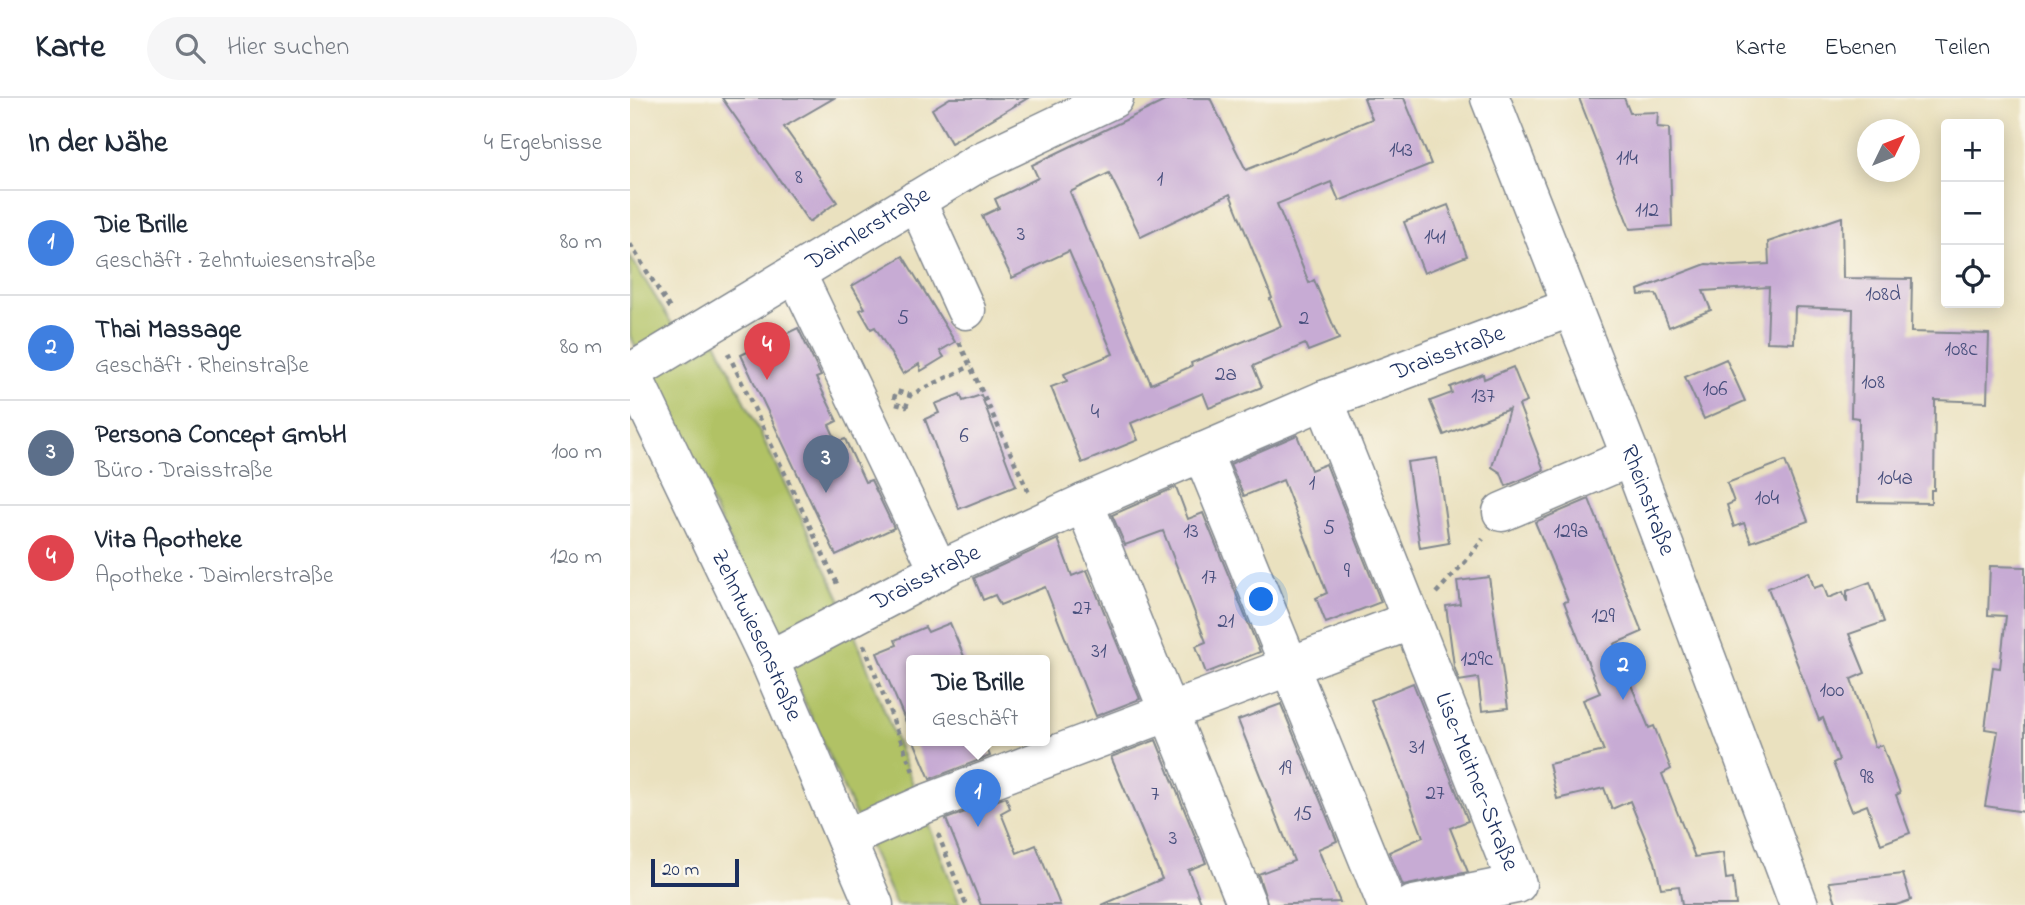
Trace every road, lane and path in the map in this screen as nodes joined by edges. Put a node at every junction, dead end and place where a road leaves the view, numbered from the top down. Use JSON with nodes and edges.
{"nodes":[{"id":1,"x":1114,"y":98,"type":"edge"},
{"id":2,"x":1490,"y":98,"type":"edge"},
{"id":3,"x":916,"y":200,"type":"junction"},
{"id":4,"x":630,"y":244,"type":"edge"},
{"id":5,"x":796,"y":272,"type":"junction"},
{"id":6,"x":1572,"y":307,"type":"junction"},
{"id":7,"x":960,"y":321,"type":"joint"},
{"id":8,"x":689,"y":338,"type":"junction"},
{"id":9,"x":971,"y":366,"type":"junction"},
{"id":10,"x":631,"y":371,"type":"edge"},
{"id":11,"x":910,"y":395,"type":"dead end"},
{"id":12,"x":1324,"y":400,"type":"junction"},
{"id":13,"x":1202,"y":452,"type":"junction"},
{"id":14,"x":1631,"y":457,"type":"junction"},
{"id":15,"x":1084,"y":503,"type":"junction"},
{"id":16,"x":1502,"y":512,"type":"joint"},
{"id":17,"x":1042,"y":522,"type":"junction"},
{"id":18,"x":939,"y":571,"type":"junction"},
{"id":19,"x":1412,"y":620,"type":"junction"},
{"id":20,"x":769,"y":660,"type":"junction"},
{"id":21,"x":1288,"y":666,"type":"junction"},
{"id":22,"x":1167,"y":712,"type":"junction"},
{"id":23,"x":846,"y":839,"type":"junction"},
{"id":24,"x":874,"y":905,"type":"edge"},
{"id":25,"x":1247,"y":905,"type":"edge"},
{"id":26,"x":1387,"y":905,"type":"edge"},
{"id":27,"x":1413,"y":905,"type":"edge"},
{"id":28,"x":1799,"y":905,"type":"edge"}],
"edges":[{"from":1,"to":3,"type":"street","name":"Daimlerstraße"},
{"from":2,"to":6,"type":"street","name":"Rheinstraße"},
{"from":3,"to":5,"type":"street","name":"Daimlerstraße"},
{"from":3,"to":7,"type":"street"},
{"from":4,"to":8,"type":"path"},
{"from":5,"to":8,"type":"street","name":"Daimlerstraße"},
{"from":5,"to":18,"type":"street"},
{"from":6,"to":12,"type":"street","name":"Draisstraße"},
{"from":6,"to":14,"type":"street","name":"Rheinstraße"},
{"from":7,"to":9,"type":"path"},
{"from":8,"to":10,"type":"street","name":"Daimlerstraße"},
{"from":9,"to":11,"type":"path"},
{"from":9,"to":17,"type":"path"},
{"from":10,"to":20,"type":"street","name":"Zehntwiesenstraße"},
{"from":12,"to":13,"type":"street","name":"Draisstraße"},
{"from":12,"to":19,"type":"street"},
{"from":13,"to":15,"type":"street","name":"Draisstraße"},
{"from":13,"to":21,"type":"street"},
{"from":14,"to":16,"type":"street"},
{"from":14,"to":28,"type":"street","name":"Rheinstraße"},
{"from":15,"to":17,"type":"street","name":"Draisstraße"},
{"from":15,"to":22,"type":"street"},
{"from":16,"to":19,"type":"path"},
{"from":17,"to":18,"type":"street","name":"Draisstraße"},
{"from":18,"to":20,"type":"street","name":"Draisstraße"},
{"from":19,"to":21,"type":"street"},
{"from":19,"to":27,"type":"street","name":"Lise-Meitner-Straße"},
{"from":20,"to":23,"type":"street","name":"Zehntwiesenstraße"},
{"from":21,"to":22,"type":"street"},
{"from":21,"to":26,"type":"street"},
{"from":22,"to":23,"type":"street"},
{"from":22,"to":25,"type":"street"},
{"from":23,"to":24,"type":"street","name":"Zehntwiesenstraße"}]}
